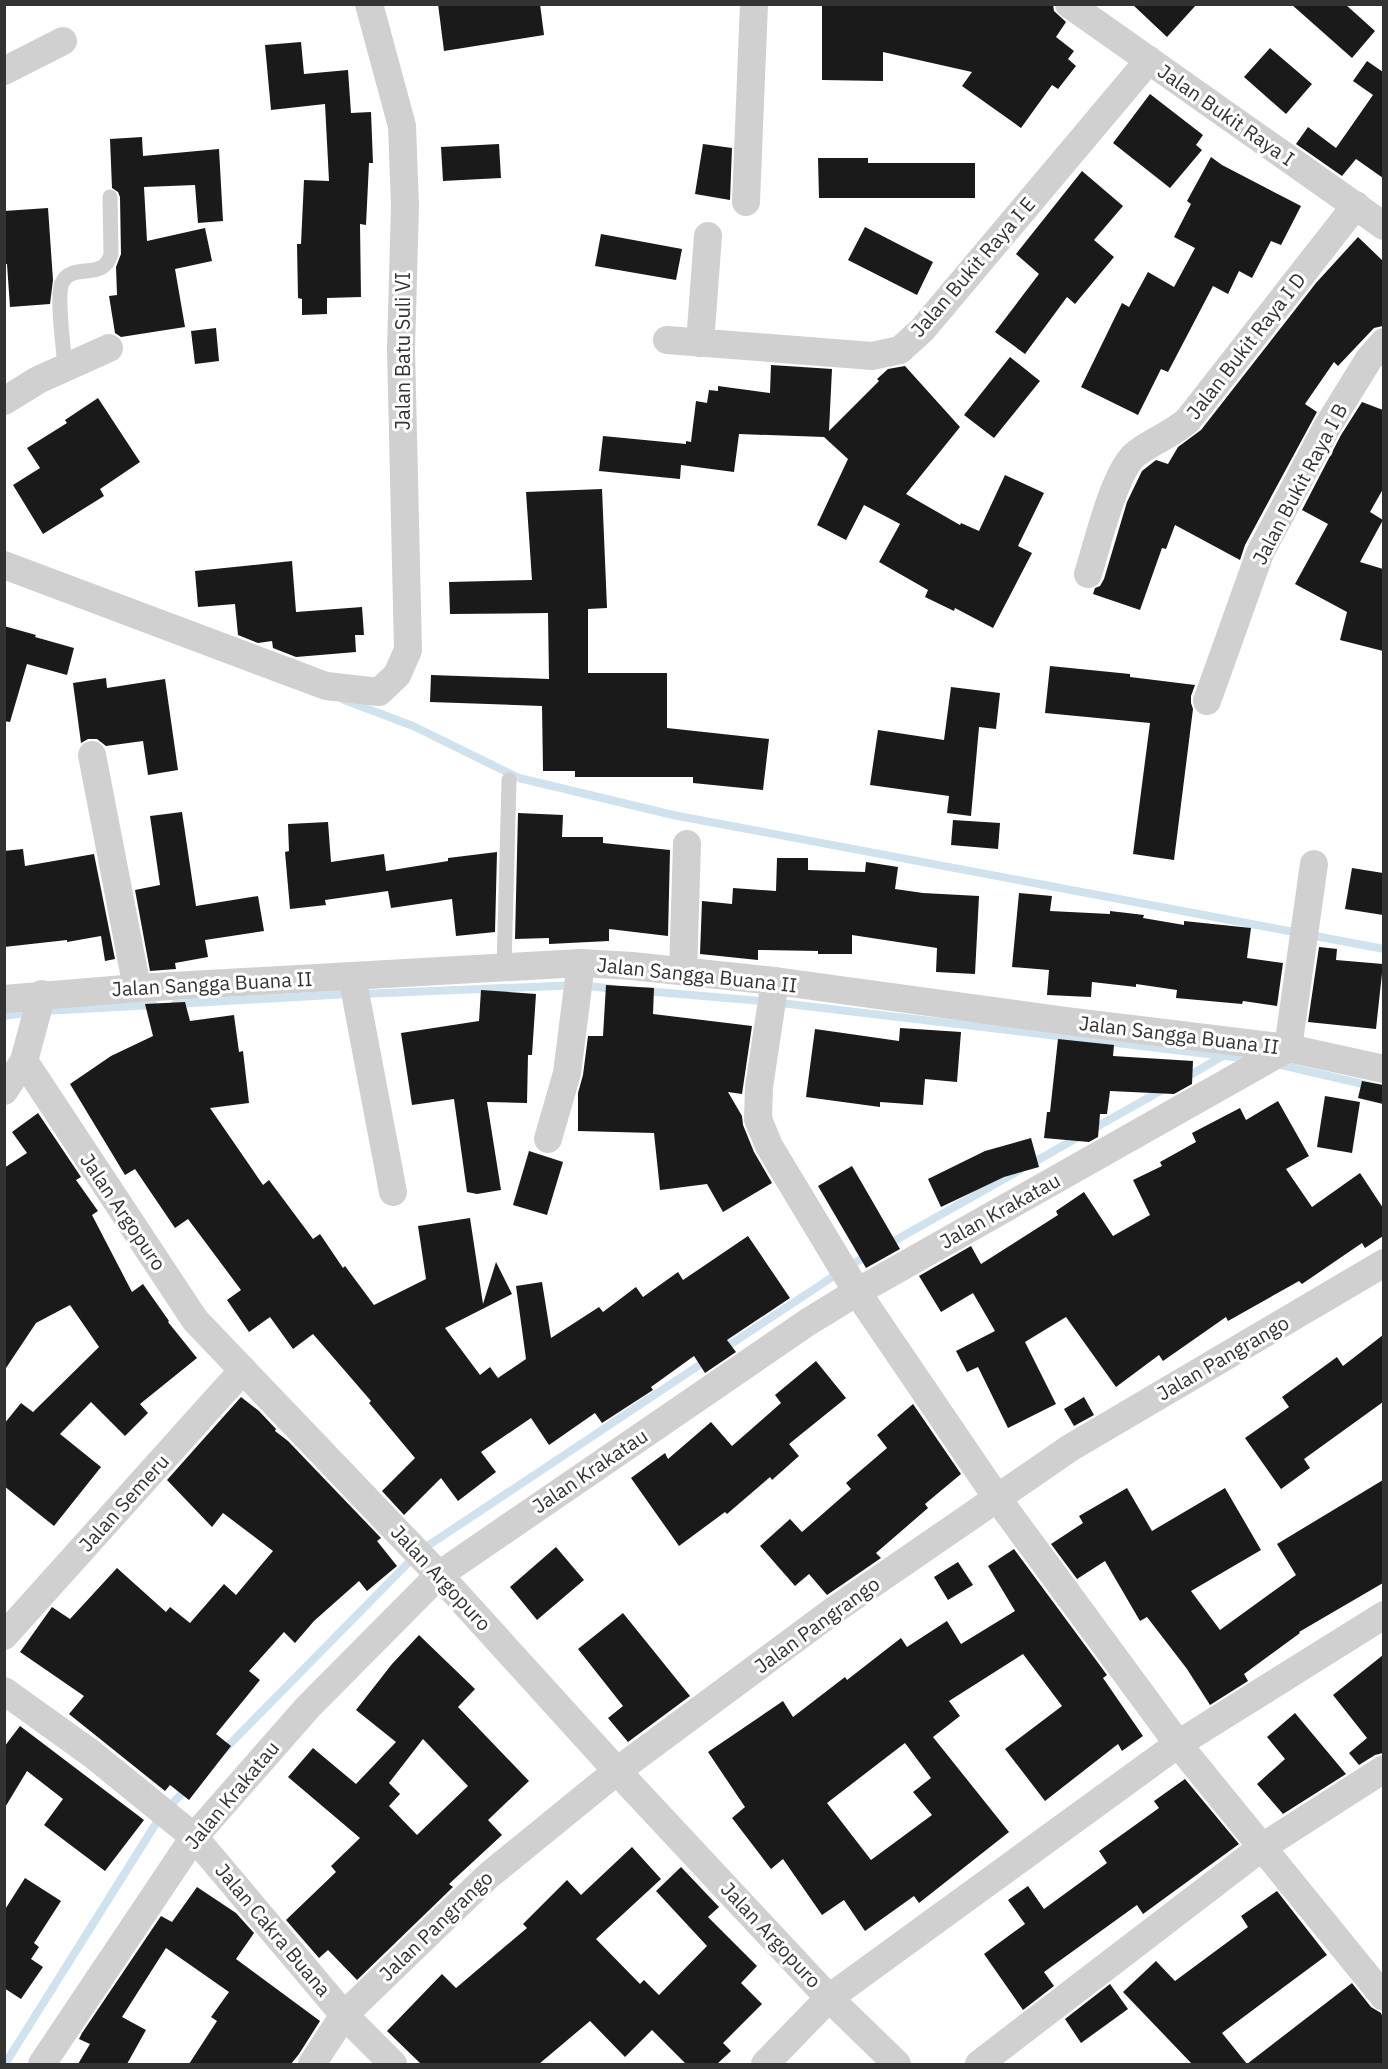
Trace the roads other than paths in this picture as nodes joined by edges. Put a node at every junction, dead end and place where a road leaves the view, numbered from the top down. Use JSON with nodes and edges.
{"nodes":[{"id":1,"x":369,"y":4,"type":"edge"},
{"id":2,"x":754,"y":4,"type":"edge"},
{"id":3,"x":1069,"y":4,"type":"edge"},
{"id":4,"x":63,"y":41,"type":"dead end"},
{"id":5,"x":1149,"y":60,"type":"junction"},
{"id":6,"x":4,"y":71,"type":"edge"},
{"id":7,"x":110,"y":197,"type":"dead end"},
{"id":8,"x":746,"y":202,"type":"dead end"},
{"id":9,"x":1356,"y":205,"type":"junction"},
{"id":10,"x":1383,"y":226,"type":"edge"},
{"id":11,"x":708,"y":236,"type":"dead end"},
{"id":12,"x":667,"y":340,"type":"dead end"},
{"id":13,"x":1383,"y":342,"type":"edge"},
{"id":14,"x":700,"y":343,"type":"junction"},
{"id":15,"x":109,"y":348,"type":"dead end"},
{"id":16,"x":65,"y":368,"type":"junction"},
{"id":17,"x":4,"y":401,"type":"edge"},
{"id":18,"x":4,"y":565,"type":"edge"},
{"id":19,"x":1088,"y":574,"type":"dead end"},
{"id":20,"x":1207,"y":701,"type":"dead end"},
{"id":21,"x":92,"y":755,"type":"dead end"},
{"id":22,"x":509,"y":780,"type":"dead end"},
{"id":23,"x":687,"y":844,"type":"dead end"},
{"id":24,"x":1314,"y":864,"type":"dead end"},
{"id":25,"x":581,"y":963,"type":"junction"},
{"id":26,"x":504,"y":968,"type":"junction"},
{"id":27,"x":683,"y":972,"type":"junction"},
{"id":28,"x":352,"y":976,"type":"junction"},
{"id":29,"x":775,"y":981,"type":"junction"},
{"id":30,"x":137,"y":988,"type":"junction"},
{"id":31,"x":42,"y":994,"type":"junction"},
{"id":32,"x":4,"y":999,"type":"edge"},
{"id":33,"x":1288,"y":1048,"type":"junction"},
{"id":34,"x":24,"y":1061,"type":"junction"},
{"id":35,"x":1383,"y":1069,"type":"edge"},
{"id":36,"x":4,"y":1091,"type":"edge"},
{"id":37,"x":548,"y":1139,"type":"dead end"},
{"id":38,"x":393,"y":1192,"type":"dead end"},
{"id":39,"x":1383,"y":1263,"type":"edge"},
{"id":40,"x":856,"y":1292,"type":"junction"},
{"id":41,"x":243,"y":1370,"type":"junction"},
{"id":42,"x":997,"y":1498,"type":"junction"},
{"id":43,"x":439,"y":1575,"type":"junction"},
{"id":44,"x":1383,"y":1616,"type":"edge"},
{"id":45,"x":4,"y":1636,"type":"edge"},
{"id":46,"x":4,"y":1691,"type":"edge"},
{"id":47,"x":1178,"y":1744,"type":"junction"},
{"id":48,"x":1383,"y":1769,"type":"edge"},
{"id":49,"x":617,"y":1771,"type":"junction"},
{"id":50,"x":194,"y":1837,"type":"junction"},
{"id":51,"x":1261,"y":1848,"type":"junction"},
{"id":52,"x":1383,"y":1997,"type":"edge"},
{"id":53,"x":829,"y":1998,"type":"junction"},
{"id":54,"x":344,"y":2015,"type":"junction"},
{"id":55,"x":42,"y":2064,"type":"edge"},
{"id":56,"x":312,"y":2064,"type":"edge"},
{"id":57,"x":393,"y":2064,"type":"edge"},
{"id":58,"x":765,"y":2064,"type":"edge"},
{"id":59,"x":897,"y":2064,"type":"edge"},
{"id":60,"x":979,"y":2064,"type":"edge"}],
"edges":[{"from":1,"to":18,"type":"street","name":"Jalan Batu Suli VI"},
{"from":2,"to":8,"type":"street"},
{"from":3,"to":5,"type":"street","name":"Jalan Bukit Raya I"},
{"from":4,"to":6,"type":"street"},
{"from":5,"to":9,"type":"street","name":"Jalan Bukit Raya I"},
{"from":5,"to":14,"type":"street","name":"Jalan Bukit Raya I E"},
{"from":7,"to":16,"type":"lane"},
{"from":9,"to":10,"type":"street","name":"Jalan Bukit Raya I"},
{"from":9,"to":19,"type":"street","name":"Jalan Bukit Raya I D"},
{"from":11,"to":14,"type":"street"},
{"from":12,"to":14,"type":"street","name":"Jalan Bukit Raya I E"},
{"from":13,"to":20,"type":"street","name":"Jalan Bukit Raya I B"},
{"from":15,"to":16,"type":"street"},
{"from":16,"to":17,"type":"street"},
{"from":21,"to":30,"type":"street"},
{"from":22,"to":26,"type":"lane"},
{"from":23,"to":27,"type":"street"},
{"from":24,"to":33,"type":"street"},
{"from":25,"to":26,"type":"street","name":"Jalan Sangga Buana II"},
{"from":25,"to":27,"type":"street","name":"Jalan Sangga Buana II"},
{"from":25,"to":37,"type":"street"},
{"from":26,"to":28,"type":"street","name":"Jalan Sangga Buana II"},
{"from":27,"to":29,"type":"street","name":"Jalan Sangga Buana II"},
{"from":28,"to":30,"type":"street","name":"Jalan Sangga Buana II"},
{"from":28,"to":38,"type":"street"},
{"from":29,"to":33,"type":"street","name":"Jalan Sangga Buana II"},
{"from":29,"to":40,"type":"street"},
{"from":30,"to":31,"type":"street","name":"Jalan Sangga Buana II"},
{"from":31,"to":32,"type":"street","name":"Jalan Sangga Buana II"},
{"from":31,"to":34,"type":"street"},
{"from":33,"to":35,"type":"street","name":"Jalan Sangga Buana II"},
{"from":33,"to":40,"type":"street","name":"Jalan Krakatau"},
{"from":34,"to":36,"type":"street"},
{"from":34,"to":41,"type":"street","name":"Jalan Argopuro"},
{"from":39,"to":42,"type":"street","name":"Jalan Pangrango"},
{"from":40,"to":42,"type":"street"},
{"from":40,"to":43,"type":"street","name":"Jalan Krakatau"},
{"from":41,"to":43,"type":"street","name":"Jalan Argopuro"},
{"from":41,"to":45,"type":"street","name":"Jalan Semeru"},
{"from":42,"to":47,"type":"street"},
{"from":42,"to":49,"type":"street","name":"Jalan Pangrango"},
{"from":43,"to":49,"type":"street","name":"Jalan Argopuro"},
{"from":43,"to":50,"type":"street","name":"Jalan Krakatau"},
{"from":44,"to":47,"type":"street"},
{"from":46,"to":50,"type":"street","name":"Jalan Cakra Buana"},
{"from":47,"to":51,"type":"street"},
{"from":47,"to":53,"type":"street"},
{"from":48,"to":51,"type":"street"},
{"from":49,"to":53,"type":"street","name":"Jalan Argopuro"},
{"from":49,"to":54,"type":"street","name":"Jalan Pangrango"},
{"from":50,"to":54,"type":"street","name":"Jalan Cakra Buana"},
{"from":50,"to":55,"type":"street","name":"Jalan Krakatau"},
{"from":51,"to":52,"type":"street"},
{"from":51,"to":60,"type":"street"},
{"from":53,"to":58,"type":"street"},
{"from":53,"to":59,"type":"street","name":"Jalan Argopuro"},
{"from":54,"to":56,"type":"street","name":"Jalan Pangrango"},
{"from":54,"to":57,"type":"street","name":"Jalan Cakra Buana"}]}
